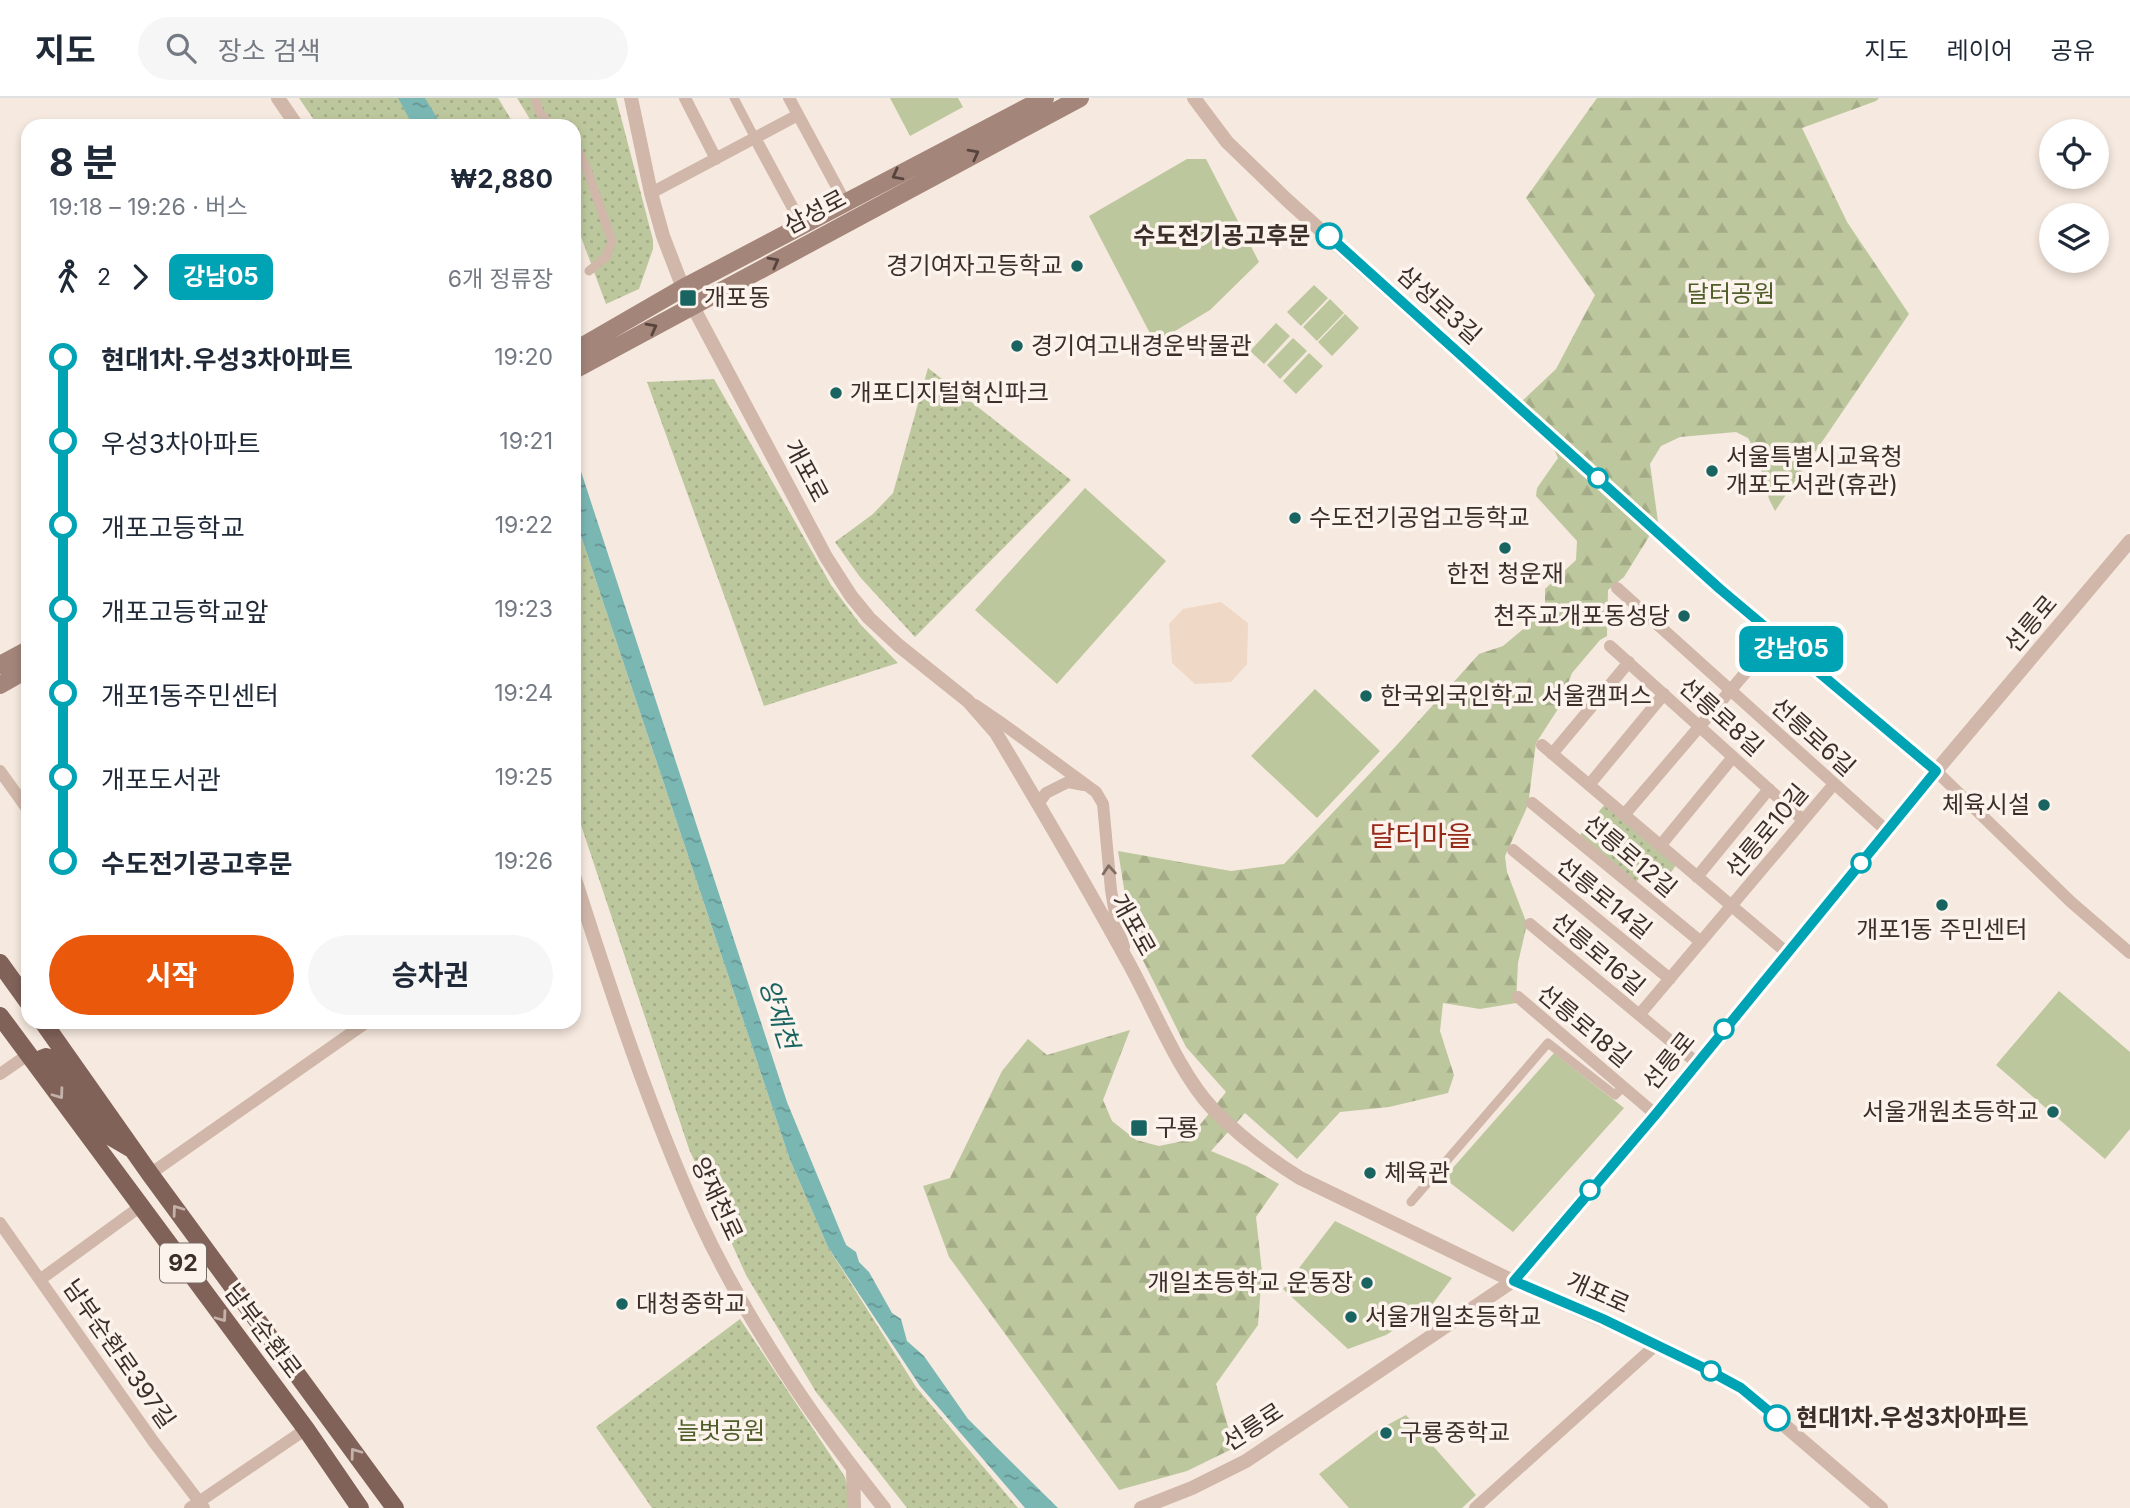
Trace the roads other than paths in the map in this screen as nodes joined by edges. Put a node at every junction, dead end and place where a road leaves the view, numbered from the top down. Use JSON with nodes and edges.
{"nodes":[{"id":1,"x":278,"y":98,"type":"edge"},
{"id":2,"x":535,"y":98,"type":"edge"},
{"id":3,"x":631,"y":98,"type":"edge"},
{"id":4,"x":685,"y":98,"type":"edge"},
{"id":5,"x":734,"y":98,"type":"edge"},
{"id":6,"x":789,"y":98,"type":"edge"},
{"id":7,"x":1045,"y":98,"type":"edge"},
{"id":8,"x":1080,"y":98,"type":"edge"},
{"id":9,"x":1194,"y":98,"type":"edge"},
{"id":10,"x":798,"y":115,"type":"junction"},
{"id":11,"x":292,"y":119,"type":"edge"},
{"id":12,"x":545,"y":119,"type":"edge"},
{"id":13,"x":755,"y":138,"type":"junction"},
{"id":14,"x":581,"y":157,"type":"edge"},
{"id":15,"x":716,"y":159,"type":"junction"},
{"id":16,"x":651,"y":193,"type":"junction"},
{"id":17,"x":845,"y":202,"type":"junction"},
{"id":18,"x":803,"y":225,"type":"junction"},
{"id":19,"x":589,"y":271,"type":"dead end"},
{"id":20,"x":683,"y":288,"type":"junction"},
{"id":21,"x":692,"y":306,"type":"junction"},
{"id":22,"x":581,"y":347,"type":"edge"},
{"id":23,"x":581,"y":366,"type":"edge"},
{"id":24,"x":2130,"y":541,"type":"edge"},
{"id":25,"x":1617,"y":589,"type":"dead end"},
{"id":26,"x":1776,"y":637,"type":"junction"},
{"id":27,"x":1610,"y":646,"type":"dead end"},
{"id":28,"x":21,"y":654,"type":"edge"},
{"id":29,"x":1629,"y":662,"type":"junction"},
{"id":30,"x":0,"y":665,"type":"edge"},
{"id":31,"x":21,"y":673,"type":"edge"},
{"id":32,"x":0,"y":685,"type":"edge"},
{"id":33,"x":1730,"y":691,"type":"junction"},
{"id":34,"x":1664,"y":694,"type":"junction"},
{"id":35,"x":968,"y":701,"type":"junction"},
{"id":36,"x":1700,"y":727,"type":"junction"},
{"id":37,"x":1542,"y":745,"type":"dead end"},
{"id":38,"x":1552,"y":754,"type":"junction"},
{"id":39,"x":1733,"y":757,"type":"junction"},
{"id":40,"x":0,"y":771,"type":"edge"},
{"id":41,"x":1936,"y":771,"type":"junction"},
{"id":42,"x":1834,"y":784,"type":"junction"},
{"id":43,"x":1589,"y":785,"type":"junction"},
{"id":44,"x":1088,"y":786,"type":"junction"},
{"id":45,"x":1769,"y":789,"type":"junction"},
{"id":46,"x":21,"y":800,"type":"edge"},
{"id":47,"x":1532,"y":803,"type":"dead end"},
{"id":48,"x":1038,"y":804,"type":"junction"},
{"id":49,"x":1624,"y":815,"type":"junction"},
{"id":50,"x":1803,"y":820,"type":"junction"},
{"id":51,"x":1888,"y":832,"type":"junction"},
{"id":52,"x":1660,"y":846,"type":"junction"},
{"id":53,"x":1513,"y":850,"type":"dead end"},
{"id":54,"x":1697,"y":877,"type":"junction"},
{"id":55,"x":581,"y":898,"type":"edge"},
{"id":56,"x":1731,"y":906,"type":"junction"},
{"id":57,"x":1530,"y":924,"type":"dead end"},
{"id":58,"x":1701,"y":942,"type":"junction"},
{"id":59,"x":1786,"y":952,"type":"junction"},
{"id":60,"x":2130,"y":953,"type":"edge"},
{"id":61,"x":1128,"y":961,"type":"junction"},
{"id":62,"x":1,"y":969,"type":"edge"},
{"id":63,"x":1670,"y":979,"type":"junction"},
{"id":64,"x":21,"y":993,"type":"edge"},
{"id":65,"x":1518,"y":997,"type":"dead end"},
{"id":66,"x":1639,"y":1015,"type":"junction"},
{"id":67,"x":0,"y":1016,"type":"edge"},
{"id":68,"x":48,"y":1029,"type":"edge"},
{"id":69,"x":357,"y":1029,"type":"edge"},
{"id":70,"x":34,"y":1060,"type":"junction"},
{"id":71,"x":1697,"y":1063,"type":"junction"},
{"id":72,"x":0,"y":1074,"type":"edge"},
{"id":73,"x":1620,"y":1090,"type":"dead end"},
{"id":74,"x":1656,"y":1114,"type":"junction"},
{"id":75,"x":133,"y":1150,"type":"junction"},
{"id":76,"x":150,"y":1174,"type":"junction"},
{"id":77,"x":1411,"y":1202,"type":"dead end"},
{"id":78,"x":141,"y":1206,"type":"junction"},
{"id":79,"x":0,"y":1223,"type":"edge"},
{"id":80,"x":41,"y":1279,"type":"junction"},
{"id":81,"x":1514,"y":1281,"type":"junction"},
{"id":82,"x":1657,"y":1344,"type":"junction"},
{"id":83,"x":306,"y":1429,"type":"junction"},
{"id":84,"x":853,"y":1469,"type":"junction"},
{"id":85,"x":197,"y":1506,"type":"edge"},
{"id":86,"x":360,"y":1508,"type":"edge"},
{"id":87,"x":395,"y":1508,"type":"edge"},
{"id":88,"x":854,"y":1508,"type":"edge"},
{"id":89,"x":884,"y":1508,"type":"edge"},
{"id":90,"x":1141,"y":1508,"type":"edge"},
{"id":91,"x":1475,"y":1508,"type":"edge"},
{"id":92,"x":1881,"y":1508,"type":"edge"}],
"edges":[{"from":1,"to":11,"type":"street"},
{"from":2,"to":12,"type":"street"},
{"from":3,"to":16,"type":"street","name":"개포로"},
{"from":4,"to":15,"type":"street"},
{"from":5,"to":13,"type":"street"},
{"from":6,"to":10,"type":"street"},
{"from":7,"to":17,"type":"main road","name":"삼성로","one_way":true},
{"from":21,"to":8,"type":"main road","name":"삼성로","one_way":true},
{"from":9,"to":26,"type":"street","name":"삼성로3길"},
{"from":10,"to":13,"type":"street"},
{"from":10,"to":17,"type":"street"},
{"from":13,"to":15,"type":"street"},
{"from":13,"to":18,"type":"street"},
{"from":14,"to":19,"type":"street"},
{"from":15,"to":16,"type":"street"},
{"from":16,"to":20,"type":"street","name":"개포로"},
{"from":17,"to":18,"type":"main road","name":"삼성로"},
{"from":18,"to":20,"type":"main road","name":"삼성로"},
{"from":20,"to":21,"type":"street","name":"개포로"},
{"from":20,"to":22,"type":"main road","name":"삼성로"},
{"from":23,"to":21,"type":"main road","name":"삼성로","one_way":true},
{"from":21,"to":35,"type":"street","name":"개포로"},
{"from":24,"to":41,"type":"street","name":"선릉로"},
{"from":25,"to":33,"type":"street","name":"선릉로6길"},
{"from":26,"to":33,"type":"street"},
{"from":26,"to":41,"type":"street","name":"삼성로3길"},
{"from":27,"to":29,"type":"street","name":"선릉로8길"},
{"from":28,"to":30,"type":"main road"},
{"from":29,"to":34,"type":"street","name":"선릉로8길"},
{"from":29,"to":38,"type":"street"},
{"from":31,"to":32,"type":"main road"},
{"from":33,"to":36,"type":"street"},
{"from":33,"to":42,"type":"street","name":"선릉로6길"},
{"from":34,"to":36,"type":"street","name":"선릉로8길"},
{"from":34,"to":43,"type":"street"},
{"from":35,"to":44,"type":"street"},
{"from":35,"to":48,"type":"street","name":"개포로"},
{"from":36,"to":39,"type":"street","name":"선릉로8길"},
{"from":36,"to":49,"type":"street"},
{"from":37,"to":38,"type":"street","name":"선릉로10길"},
{"from":38,"to":43,"type":"street","name":"선릉로10길"},
{"from":39,"to":45,"type":"street","name":"선릉로8길"},
{"from":39,"to":52,"type":"street"},
{"from":40,"to":46,"type":"street"},
{"from":41,"to":51,"type":"street","name":"선릉로"},
{"from":41,"to":60,"type":"street"},
{"from":42,"to":50,"type":"street","name":"선릉로10길"},
{"from":42,"to":51,"type":"street","name":"선릉로6길"},
{"from":43,"to":49,"type":"street","name":"선릉로10길"},
{"from":44,"to":48,"type":"street"},
{"from":61,"to":44,"type":"street","one_way":true},
{"from":45,"to":50,"type":"street","name":"선릉로8길"},
{"from":45,"to":54,"type":"street","name":"선릉로10길"},
{"from":47,"to":58,"type":"street","name":"선릉로12길"},
{"from":48,"to":61,"type":"street","name":"개포로"},
{"from":49,"to":52,"type":"street","name":"선릉로10길"},
{"from":50,"to":56,"type":"street","name":"선릉로10길"},
{"from":51,"to":59,"type":"street","name":"선릉로"},
{"from":52,"to":54,"type":"street","name":"선릉로10길"},
{"from":53,"to":63,"type":"street","name":"선릉로14길"},
{"from":54,"to":56,"type":"street","name":"선릉로10길"},
{"from":55,"to":84,"type":"street","name":"양재천로"},
{"from":56,"to":58,"type":"street","name":"선릉로16길"},
{"from":56,"to":59,"type":"street","name":"선릉로10길"},
{"from":57,"to":66,"type":"street","name":"선릉로16길"},
{"from":58,"to":63,"type":"street","name":"선릉로16길"},
{"from":59,"to":71,"type":"street","name":"선릉로"},
{"from":61,"to":81,"type":"street","name":"개포로"},
{"from":62,"to":64,"type":"main road"},
{"from":63,"to":66,"type":"street","name":"선릉로16길"},
{"from":65,"to":74,"type":"street","name":"선릉로18길"},
{"from":66,"to":71,"type":"street","name":"선릉로16길"},
{"from":67,"to":70,"type":"main road","name":"남부순환로","number":"92"},
{"from":68,"to":75,"type":"main road","name":"남부순환로","number":"92"},
{"from":69,"to":76,"type":"street"},
{"from":70,"to":72,"type":"street"},
{"from":70,"to":75,"type":"main road"},
{"from":70,"to":78,"type":"main road","name":"남부순환로","number":"92","one_way":true},
{"from":71,"to":74,"type":"street","name":"선릉로"},
{"from":73,"to":77,"type":"street"},
{"from":74,"to":81,"type":"street","name":"선릉로"},
{"from":75,"to":76,"type":"main road","name":"남부순환로","number":"92"},
{"from":87,"to":76,"type":"main road","name":"남부순환로","number":"92","one_way":true},
{"from":78,"to":80,"type":"street"},
{"from":78,"to":83,"type":"main road","name":"남부순환로","number":"92","one_way":true},
{"from":79,"to":80,"type":"street","name":"남부순환로397길"},
{"from":80,"to":85,"type":"street","name":"남부순환로397길"},
{"from":81,"to":82,"type":"street","name":"개포로"},
{"from":81,"to":90,"type":"street","name":"선릉로"},
{"from":82,"to":91,"type":"street"},
{"from":82,"to":92,"type":"street","name":"개포로"},
{"from":83,"to":85,"type":"street"},
{"from":83,"to":86,"type":"main road","name":"남부순환로","number":"92"},
{"from":84,"to":88,"type":"street"},
{"from":84,"to":89,"type":"street","name":"양재천로"}]}
